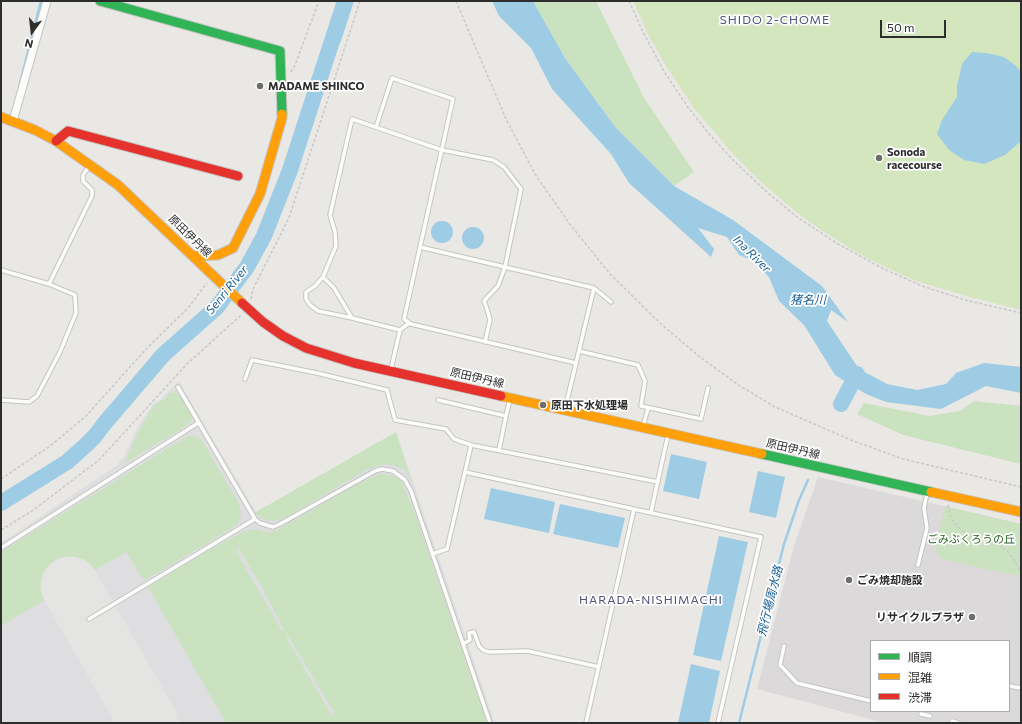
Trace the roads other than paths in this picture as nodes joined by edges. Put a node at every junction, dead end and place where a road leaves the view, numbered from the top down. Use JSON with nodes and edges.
{"nodes":[{"id":1,"x":47,"y":1,"type":"edge"},
{"id":2,"x":100,"y":1,"type":"edge"},
{"id":3,"x":1,"y":117,"type":"edge"},
{"id":4,"x":14,"y":121,"type":"junction"},
{"id":5,"x":376,"y":127,"type":"junction"},
{"id":6,"x":56,"y":141,"type":"junction"},
{"id":7,"x":442,"y":150,"type":"junction"},
{"id":8,"x":90,"y":164,"type":"junction"},
{"id":9,"x":238,"y":176,"type":"dead end"},
{"id":10,"x":420,"y":247,"type":"junction"},
{"id":11,"x":193,"y":256,"type":"junction"},
{"id":12,"x":504,"y":267,"type":"junction"},
{"id":13,"x":1,"y":270,"type":"edge"},
{"id":14,"x":323,"y":277,"type":"junction"},
{"id":15,"x":49,"y":284,"type":"junction"},
{"id":16,"x":594,"y":288,"type":"junction"},
{"id":17,"x":611,"y":302,"type":"dead end"},
{"id":18,"x":352,"y":318,"type":"junction"},
{"id":19,"x":409,"y":323,"type":"junction"},
{"id":20,"x":400,"y":330,"type":"junction"},
{"id":21,"x":485,"y":342,"type":"junction"},
{"id":22,"x":579,"y":351,"type":"junction"},
{"id":23,"x":576,"y":363,"type":"junction"},
{"id":24,"x":391,"y":371,"type":"junction"},
{"id":25,"x":245,"y":379,"type":"dead end"},
{"id":26,"x":178,"y":387,"type":"dead end"},
{"id":27,"x":708,"y":388,"type":"dead end"},
{"id":28,"x":510,"y":398,"type":"junction"},
{"id":29,"x":1,"y":400,"type":"edge"},
{"id":30,"x":438,"y":400,"type":"dead end"},
{"id":31,"x":648,"y":408,"type":"junction"},
{"id":32,"x":565,"y":410,"type":"junction"},
{"id":33,"x":506,"y":416,"type":"junction"},
{"id":34,"x":198,"y":423,"type":"junction"},
{"id":35,"x":643,"y":428,"type":"junction"},
{"id":36,"x":669,"y":433,"type":"junction"},
{"id":37,"x":471,"y":445,"type":"junction"},
{"id":38,"x":499,"y":450,"type":"junction"},
{"id":39,"x":465,"y":472,"type":"junction"},
{"id":40,"x":658,"y":482,"type":"junction"},
{"id":41,"x":927,"y":491,"type":"junction"},
{"id":42,"x":634,"y":509,"type":"junction"},
{"id":43,"x":651,"y":512,"type":"junction"},
{"id":44,"x":1021,"y":512,"type":"edge"},
{"id":45,"x":255,"y":519,"type":"junction"},
{"id":46,"x":1,"y":548,"type":"edge"},
{"id":47,"x":432,"y":554,"type":"junction"},
{"id":48,"x":918,"y":565,"type":"dead end"},
{"id":49,"x":89,"y":619,"type":"dead end"},
{"id":50,"x":463,"y":644,"type":"junction"},
{"id":51,"x":784,"y":646,"type":"dead end"},
{"id":52,"x":599,"y":667,"type":"junction"},
{"id":53,"x":1010,"y":686,"type":"edge"},
{"id":54,"x":1021,"y":688,"type":"edge"},
{"id":55,"x":870,"y":701,"type":"edge"},
{"id":56,"x":921,"y":714,"type":"dead end"},
{"id":57,"x":930,"y":716,"type":"dead end"},
{"id":58,"x":952,"y":721,"type":"dead end"},
{"id":59,"x":490,"y":723,"type":"edge"},
{"id":60,"x":586,"y":723,"type":"edge"},
{"id":61,"x":718,"y":723,"type":"edge"},
{"id":62,"x":958,"y":723,"type":"edge"}],
"edges":[{"from":1,"to":4,"type":"street"},
{"from":2,"to":11,"type":"street"},
{"from":3,"to":4,"type":"street","name":"原田伊丹線"},
{"from":4,"to":6,"type":"street","name":"原田伊丹線"},
{"from":5,"to":7,"type":"lane"},
{"from":5,"to":7,"type":"lane"},
{"from":5,"to":14,"type":"lane"},
{"from":6,"to":8,"type":"street","name":"原田伊丹線"},
{"from":6,"to":9,"type":"street"},
{"from":7,"to":10,"type":"lane"},
{"from":7,"to":12,"type":"lane"},
{"from":8,"to":11,"type":"street","name":"原田伊丹線"},
{"from":8,"to":15,"type":"lane"},
{"from":10,"to":12,"type":"lane"},
{"from":10,"to":19,"type":"lane"},
{"from":11,"to":24,"type":"street","name":"原田伊丹線"},
{"from":12,"to":16,"type":"lane"},
{"from":12,"to":21,"type":"lane"},
{"from":13,"to":15,"type":"lane"},
{"from":14,"to":18,"type":"lane"},
{"from":14,"to":18,"type":"lane"},
{"from":15,"to":29,"type":"lane"},
{"from":16,"to":17,"type":"lane"},
{"from":16,"to":22,"type":"lane"},
{"from":18,"to":20,"type":"lane"},
{"from":19,"to":20,"type":"lane"},
{"from":19,"to":21,"type":"lane"},
{"from":20,"to":24,"type":"lane"},
{"from":21,"to":23,"type":"lane"},
{"from":22,"to":23,"type":"lane"},
{"from":22,"to":31,"type":"lane"},
{"from":23,"to":32,"type":"lane"},
{"from":24,"to":28,"type":"street","name":"原田伊丹線"},
{"from":25,"to":37,"type":"lane"},
{"from":26,"to":34,"type":"lane"},
{"from":27,"to":31,"type":"lane"},
{"from":28,"to":32,"type":"street","name":"原田伊丹線"},
{"from":28,"to":33,"type":"lane"},
{"from":30,"to":33,"type":"lane"},
{"from":31,"to":35,"type":"lane"},
{"from":32,"to":35,"type":"street","name":"原田伊丹線"},
{"from":33,"to":38,"type":"lane"},
{"from":34,"to":45,"type":"lane"},
{"from":34,"to":46,"type":"lane"},
{"from":35,"to":36,"type":"street","name":"原田伊丹線"},
{"from":36,"to":40,"type":"lane"},
{"from":36,"to":41,"type":"street","name":"原田伊丹線"},
{"from":37,"to":38,"type":"lane"},
{"from":37,"to":39,"type":"lane"},
{"from":38,"to":40,"type":"lane"},
{"from":39,"to":42,"type":"lane"},
{"from":39,"to":47,"type":"lane"},
{"from":40,"to":43,"type":"lane"},
{"from":41,"to":44,"type":"street","name":"原田伊丹線"},
{"from":41,"to":48,"type":"lane"},
{"from":42,"to":43,"type":"lane"},
{"from":42,"to":52,"type":"lane"},
{"from":43,"to":61,"type":"lane"},
{"from":45,"to":47,"type":"lane"},
{"from":45,"to":49,"type":"lane"},
{"from":47,"to":50,"type":"lane"},
{"from":50,"to":52,"type":"lane"},
{"from":50,"to":59,"type":"lane"},
{"from":51,"to":55,"type":"lane"},
{"from":52,"to":60,"type":"lane"},
{"from":53,"to":54,"type":"lane"},
{"from":56,"to":57,"type":"lane"},
{"from":58,"to":62,"type":"lane"}]}
